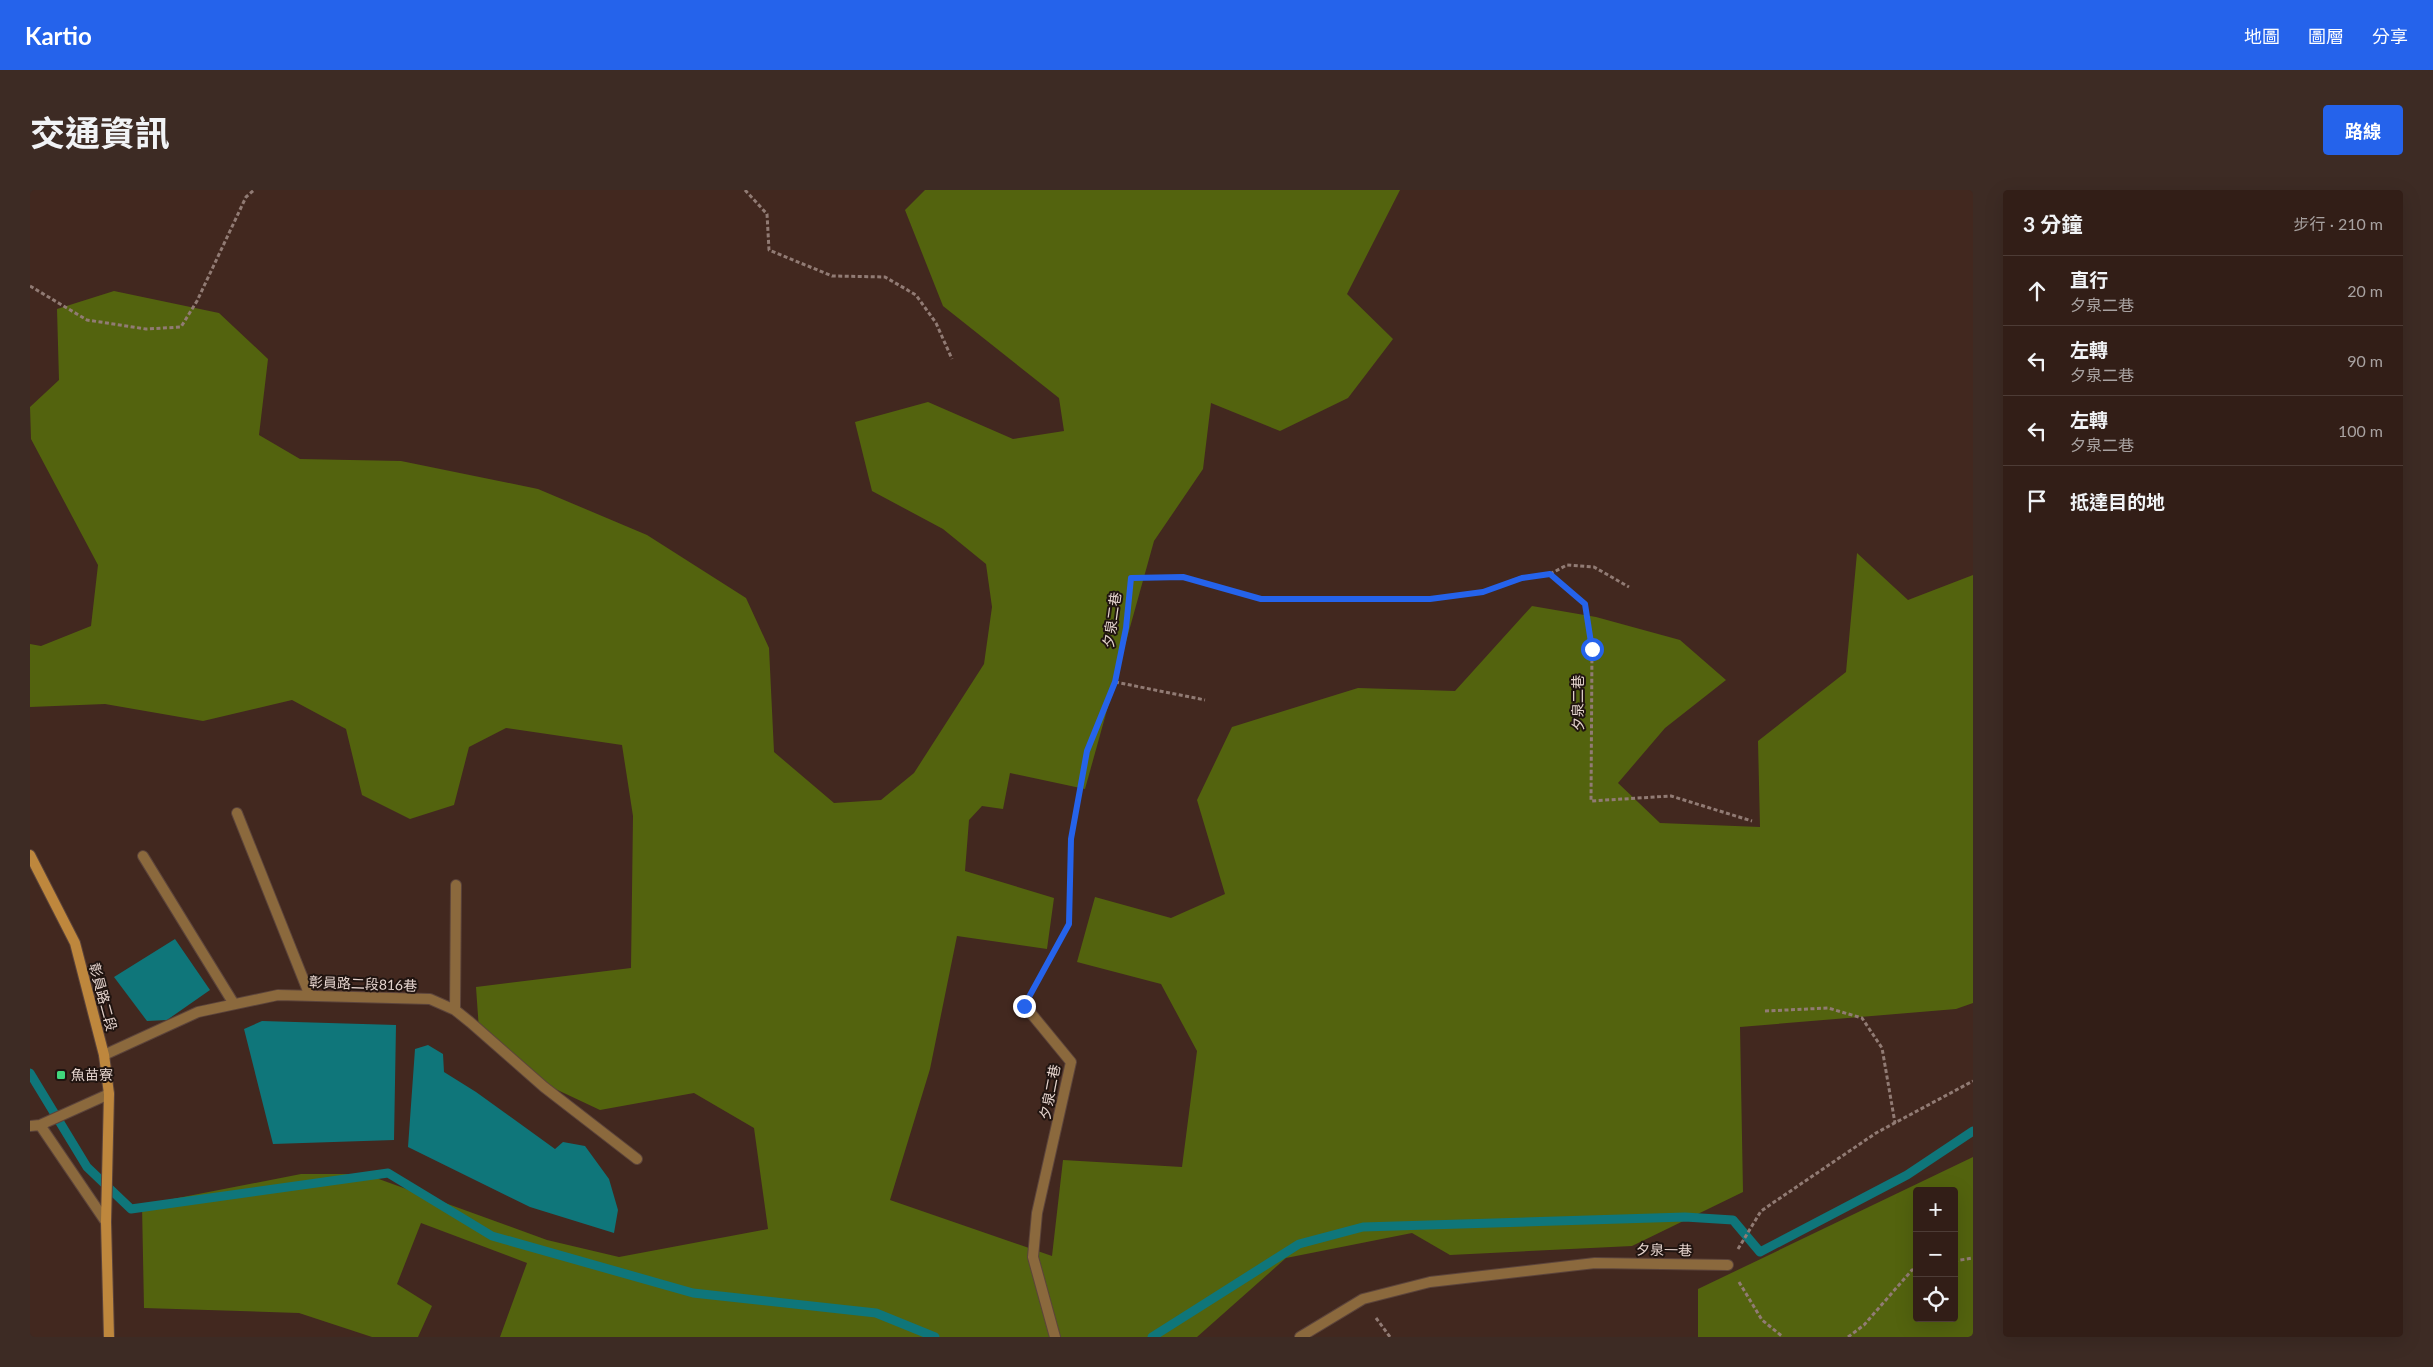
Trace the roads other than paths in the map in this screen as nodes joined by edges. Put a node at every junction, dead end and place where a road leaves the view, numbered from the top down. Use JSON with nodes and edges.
{"nodes":[{"id":1,"x":237,"y":813,"type":"dead end"},
{"id":2,"x":30,"y":855,"type":"edge"},
{"id":3,"x":143,"y":856,"type":"dead end"},
{"id":4,"x":456,"y":884,"type":"dead end"},
{"id":5,"x":310,"y":996,"type":"junction"},
{"id":6,"x":234,"y":1004,"type":"junction"},
{"id":7,"x":1024,"y":1006,"type":"road end"},
{"id":8,"x":455,"y":1010,"type":"junction"},
{"id":9,"x":104,"y":1055,"type":"junction"},
{"id":10,"x":109,"y":1094,"type":"junction"},
{"id":11,"x":35,"y":1126,"type":"edge"},
{"id":12,"x":637,"y":1159,"type":"dead end"},
{"id":13,"x":106,"y":1222,"type":"junction"},
{"id":14,"x":1728,"y":1265,"type":"road end"},
{"id":15,"x":109,"y":1337,"type":"edge"},
{"id":16,"x":1055,"y":1337,"type":"edge"},
{"id":17,"x":1300,"y":1337,"type":"edge"}],
"edges":[{"from":1,"to":5,"type":"lane"},
{"from":2,"to":9,"type":"main road","name":"彰員路二段"},
{"from":3,"to":6,"type":"lane"},
{"from":4,"to":8,"type":"lane"},
{"from":5,"to":6,"type":"lane","name":"彰員路二段816巷"},
{"from":5,"to":8,"type":"lane","name":"彰員路二段816巷"},
{"from":6,"to":9,"type":"lane","name":"彰員路二段816巷"},
{"from":7,"to":16,"type":"lane","name":"夕泉二巷"},
{"from":8,"to":12,"type":"lane","name":"彰員路二段816巷"},
{"from":9,"to":10,"type":"main road","name":"彰員路二段"},
{"from":10,"to":11,"type":"lane"},
{"from":10,"to":13,"type":"main road","name":"彰員路二段"},
{"from":11,"to":13,"type":"lane"},
{"from":13,"to":15,"type":"main road"},
{"from":14,"to":17,"type":"lane","name":"夕泉一巷"}]}
